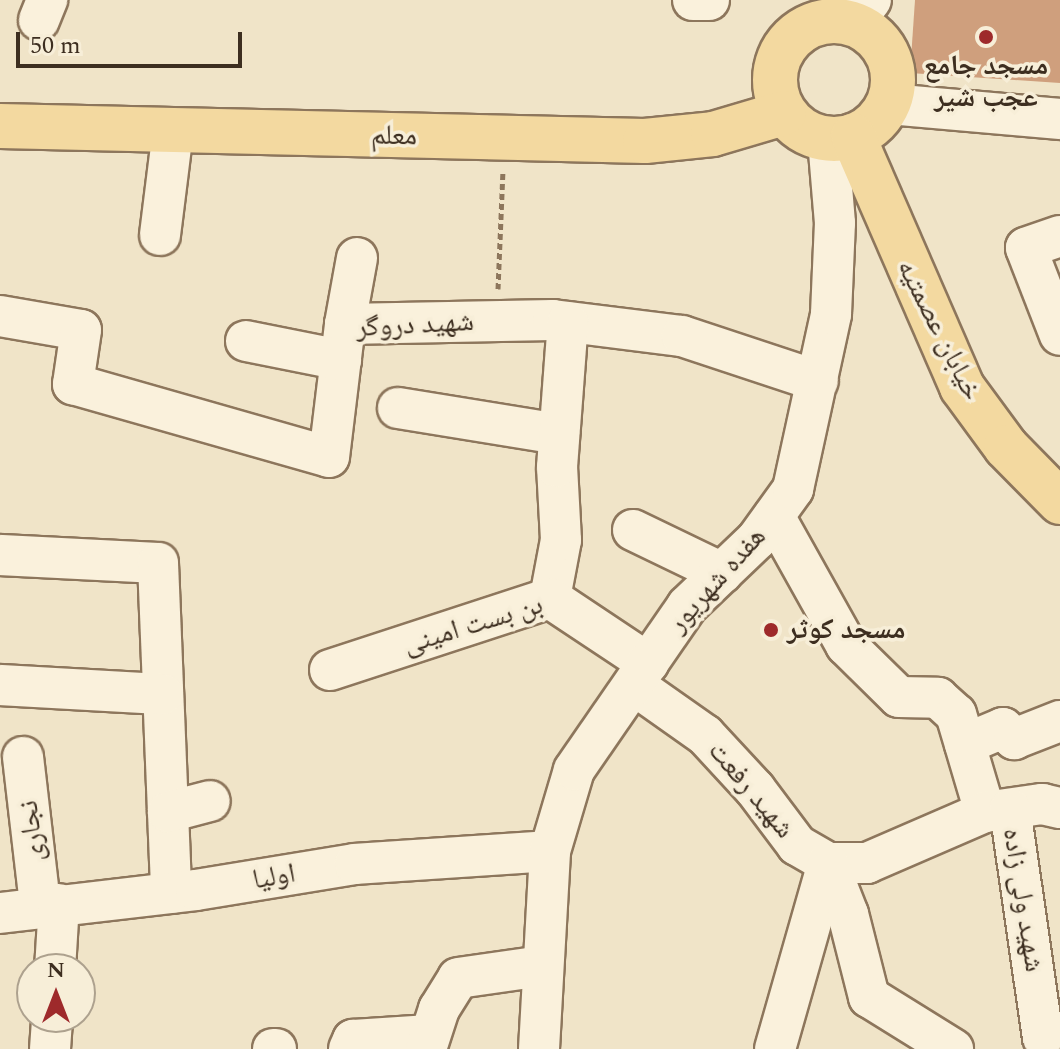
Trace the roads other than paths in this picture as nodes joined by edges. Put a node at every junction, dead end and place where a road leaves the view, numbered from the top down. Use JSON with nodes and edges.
{"nodes":[{"id":1,"x":693,"y":0,"type":"edge"},
{"id":2,"x":709,"y":0,"type":"edge"},
{"id":3,"x":844,"y":11,"type":"edge"},
{"id":4,"x":889,"y":104,"type":"junction"},
{"id":5,"x":784,"y":113,"type":"junction"},
{"id":6,"x":0,"y":126,"type":"edge"},
{"id":7,"x":1059,"y":129,"type":"edge"},
{"id":8,"x":173,"y":130,"type":"junction"},
{"id":9,"x":840,"y":138,"type":"junction"},
{"id":10,"x":160,"y":235,"type":"dead end"},
{"id":11,"x":1060,"y":236,"type":"edge"},
{"id":12,"x":357,"y":258,"type":"dead end"},
{"id":13,"x":578,"y":314,"type":"junction"},
{"id":14,"x":0,"y":316,"type":"edge"},
{"id":15,"x":1060,"y":335,"type":"edge"},
{"id":16,"x":246,"y":341,"type":"dead end"},
{"id":17,"x":343,"y":342,"type":"junction"},
{"id":18,"x":818,"y":381,"type":"junction"},
{"id":19,"x":398,"y":408,"type":"dead end"},
{"id":20,"x":559,"y":434,"type":"junction"},
{"id":21,"x":1060,"y":502,"type":"edge"},
{"id":22,"x":774,"y":516,"type":"junction"},
{"id":23,"x":633,"y":530,"type":"dead end"},
{"id":24,"x":0,"y":555,"type":"edge"},
{"id":25,"x":722,"y":573,"type":"junction"},
{"id":26,"x":550,"y":598,"type":"junction"},
{"id":27,"x":330,"y":670,"type":"dead end"},
{"id":28,"x":641,"y":674,"type":"junction"},
{"id":29,"x":0,"y":685,"type":"edge"},
{"id":30,"x":163,"y":694,"type":"junction"},
{"id":31,"x":1060,"y":721,"type":"edge"},
{"id":32,"x":965,"y":744,"type":"junction"},
{"id":33,"x":23,"y":757,"type":"dead end"},
{"id":34,"x":210,"y":801,"type":"dead end"},
{"id":35,"x":1060,"y":808,"type":"edge"},
{"id":36,"x":998,"y":810,"type":"junction"},
{"id":37,"x":168,"y":812,"type":"junction"},
{"id":38,"x":550,"y":851,"type":"junction"},
{"id":39,"x":828,"y":863,"type":"junction"},
{"id":40,"x":171,"y":893,"type":"junction"},
{"id":41,"x":49,"y":905,"type":"junction"},
{"id":42,"x":0,"y":913,"type":"edge"},
{"id":43,"x":1045,"y":937,"type":"edge"},
{"id":44,"x":54,"y":953,"type":"edge"},
{"id":45,"x":542,"y":966,"type":"junction"},
{"id":46,"x":1048,"y":1022,"type":"edge"},
{"id":47,"x":428,"y":1042,"type":"edge"},
{"id":48,"x":349,"y":1049,"type":"edge"},
{"id":49,"x":539,"y":1049,"type":"edge"},
{"id":50,"x":775,"y":1049,"type":"edge"},
{"id":51,"x":953,"y":1049,"type":"edge"}],
"edges":[{"from":1,"to":2,"type":"street"},
{"from":3,"to":4,"type":"main road"},
{"from":3,"to":5,"type":"main road"},
{"from":4,"to":7,"type":"street"},
{"from":4,"to":9,"type":"main road"},
{"from":5,"to":8,"type":"main road","name":"معلم"},
{"from":5,"to":9,"type":"main road"},
{"from":6,"to":8,"type":"main road","name":"معلم"},
{"from":8,"to":10,"type":"street"},
{"from":9,"to":18,"type":"street","name":"هفده شهریور"},
{"from":9,"to":21,"type":"main road","name":"خیابان عصمتیه"},
{"from":11,"to":15,"type":"street"},
{"from":12,"to":17,"type":"street"},
{"from":13,"to":17,"type":"street","name":"شهید دروگر"},
{"from":13,"to":18,"type":"street","name":"شهید دروگر"},
{"from":13,"to":20,"type":"street"},
{"from":14,"to":17,"type":"street","name":"شهید دروگر"},
{"from":16,"to":17,"type":"street"},
{"from":18,"to":22,"type":"street","name":"هفده شهریور"},
{"from":19,"to":20,"type":"street"},
{"from":20,"to":26,"type":"street"},
{"from":22,"to":25,"type":"street","name":"هفده شهریور"},
{"from":22,"to":32,"type":"street","name":"شهید ولی زاده"},
{"from":23,"to":25,"type":"street"},
{"from":24,"to":30,"type":"street"},
{"from":25,"to":28,"type":"street","name":"هفده شهریور"},
{"from":26,"to":27,"type":"street","name":"بن بست امینی"},
{"from":26,"to":28,"type":"street","name":"بن بست امینی"},
{"from":28,"to":38,"type":"street","name":"هفده شهریور"},
{"from":28,"to":39,"type":"street","name":"شهید رفعت"},
{"from":29,"to":30,"type":"street"},
{"from":30,"to":37,"type":"street"},
{"from":31,"to":32,"type":"street"},
{"from":32,"to":36,"type":"street","name":"شهید ولی زاده"},
{"from":33,"to":41,"type":"street","name":"نجاری"},
{"from":34,"to":37,"type":"street"},
{"from":35,"to":36,"type":"street"},
{"from":36,"to":39,"type":"street"},
{"from":36,"to":43,"type":"street","name":"شهید ولی زاده"},
{"from":37,"to":40,"type":"street"},
{"from":38,"to":40,"type":"street","name":"اولیا"},
{"from":38,"to":45,"type":"street","name":"هفده شهریور"},
{"from":39,"to":50,"type":"street"},
{"from":39,"to":51,"type":"street"},
{"from":40,"to":41,"type":"street","name":"اولیا"},
{"from":41,"to":42,"type":"street","name":"اولیا"},
{"from":41,"to":44,"type":"street","name":"نجاری"},
{"from":43,"to":46,"type":"street","name":"شهید ولی زاده"},
{"from":45,"to":47,"type":"street"},
{"from":45,"to":49,"type":"street","name":"هفده شهریور"},
{"from":47,"to":48,"type":"street"}]}
